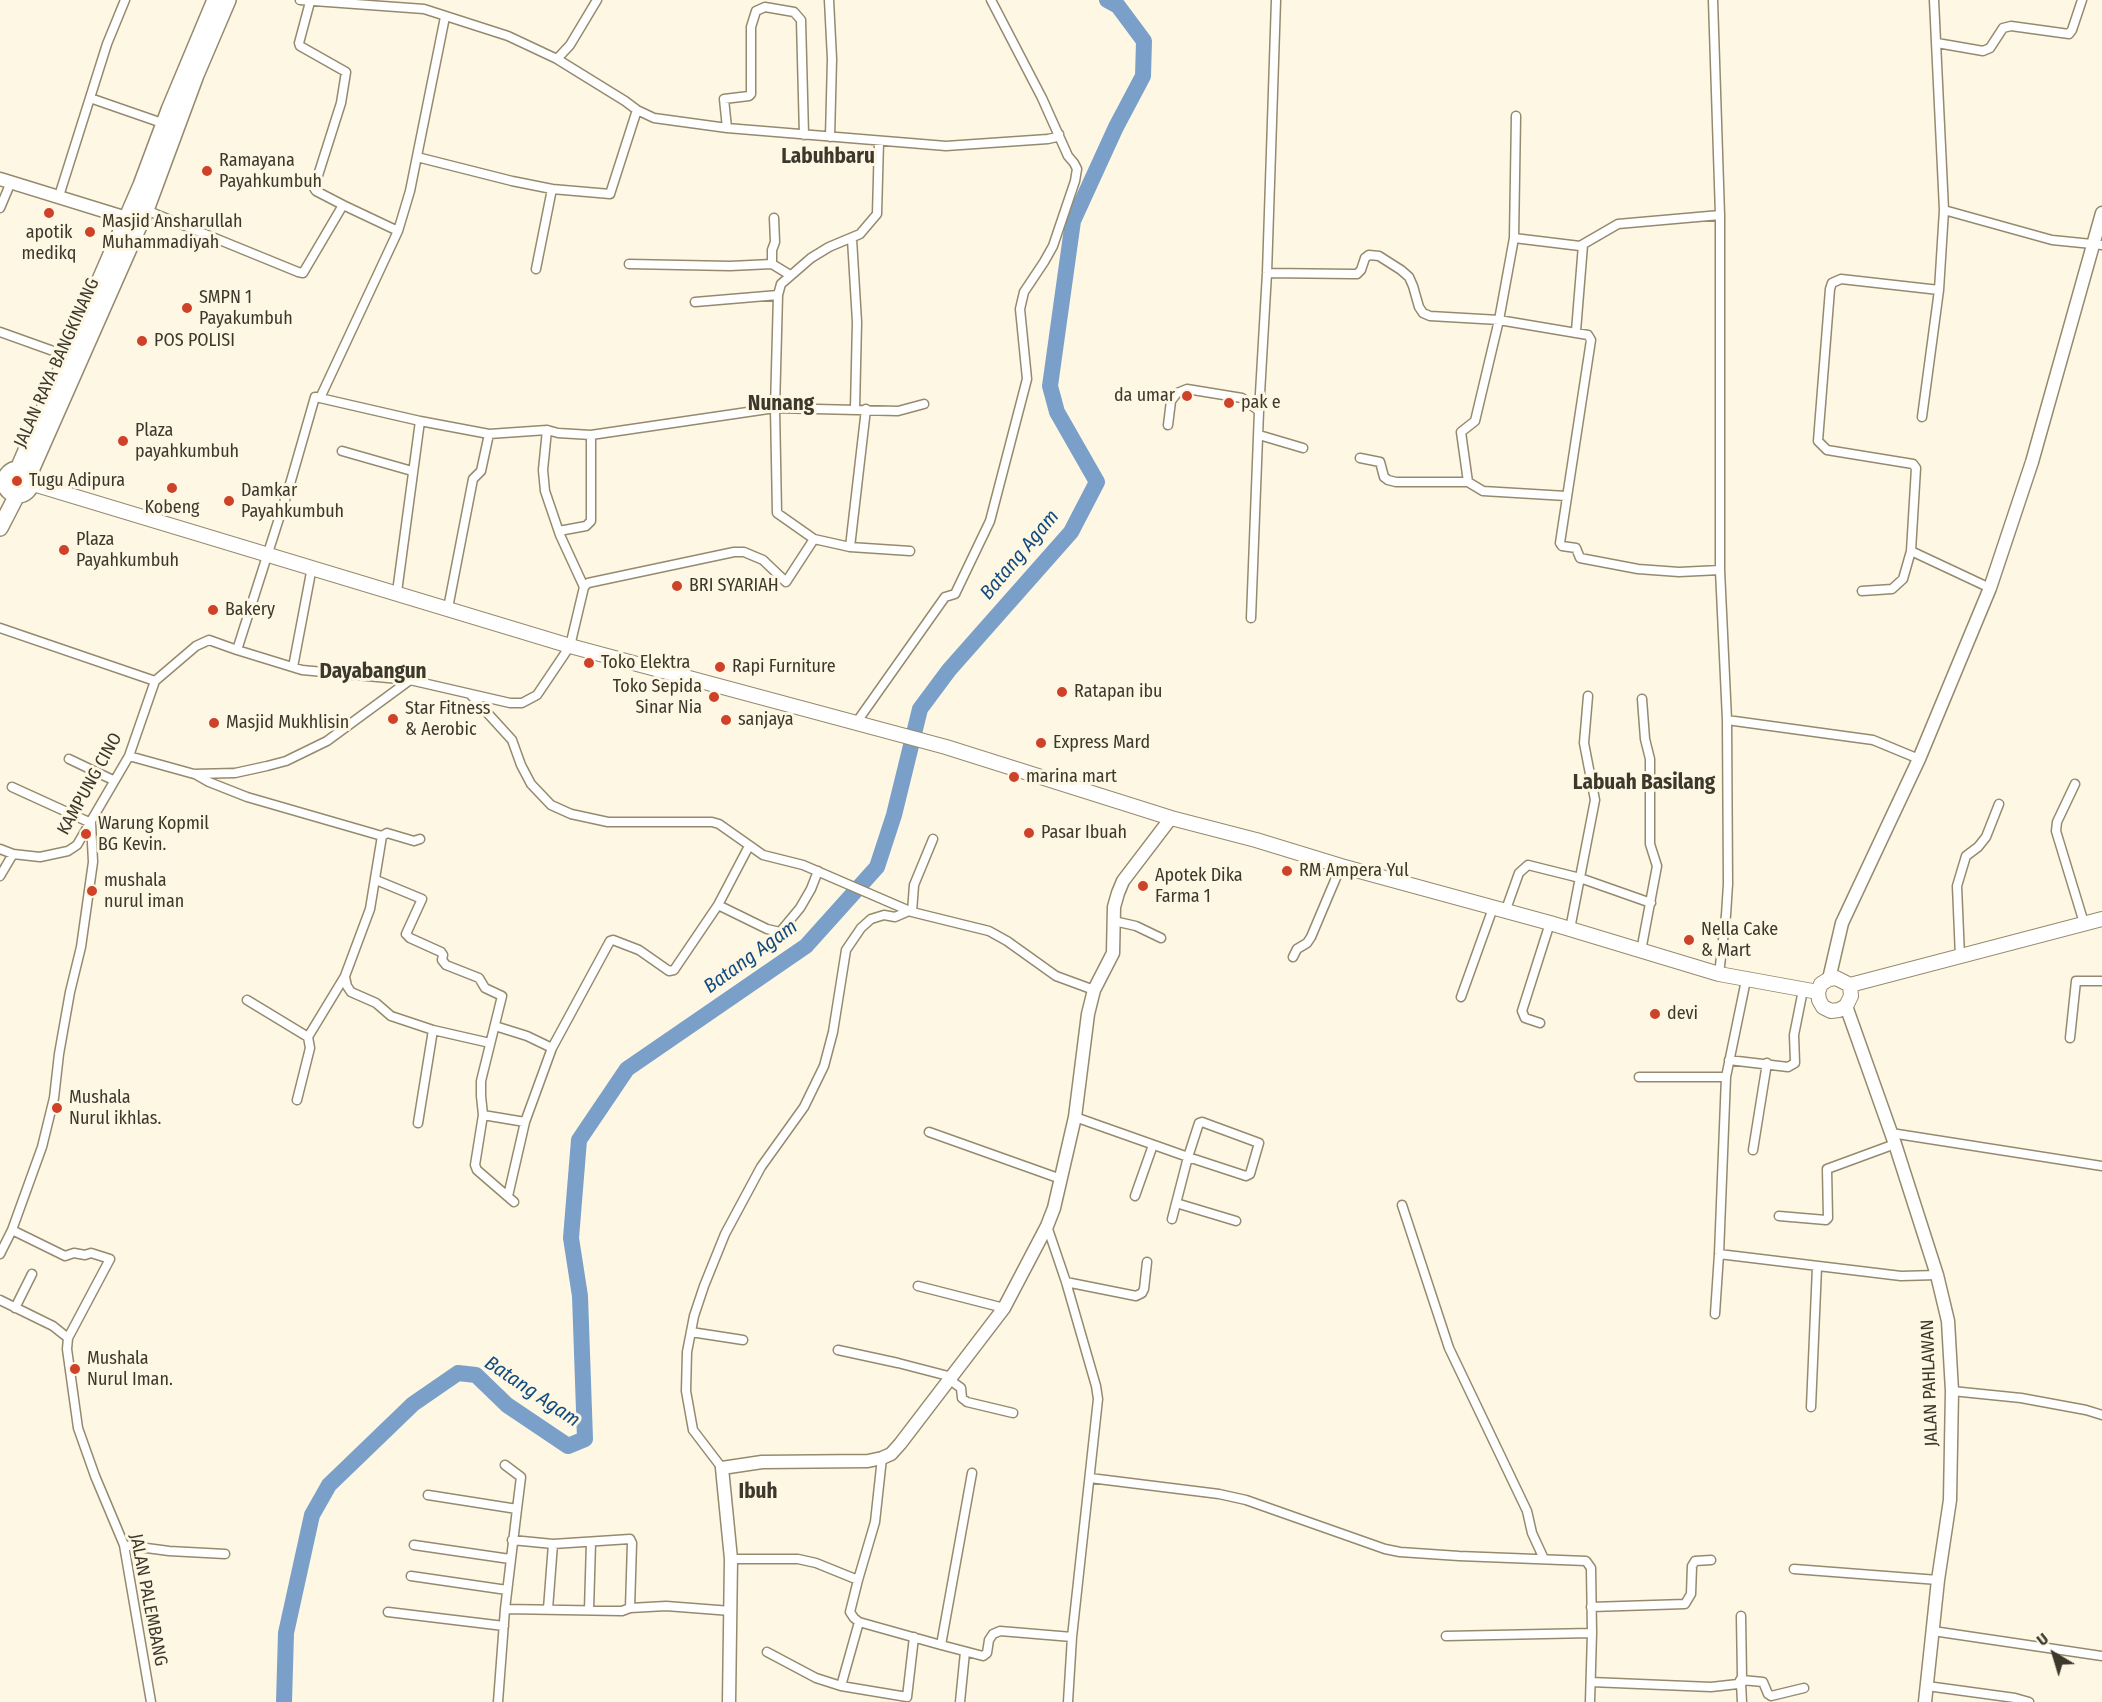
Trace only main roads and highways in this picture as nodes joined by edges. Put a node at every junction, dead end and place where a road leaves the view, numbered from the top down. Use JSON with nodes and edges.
{"nodes":[{"id":1,"x":215,"y":0,"type":"edge"},
{"id":2,"x":228,"y":0,"type":"edge"},
{"id":3,"x":191,"y":74,"type":"junction"},
{"id":4,"x":5,"y":180,"type":"edge"},
{"id":5,"x":2102,"y":213,"type":"edge"},
{"id":6,"x":138,"y":217,"type":"junction"},
{"id":7,"x":2098,"y":245,"type":"edge"},
{"id":8,"x":26,"y":476,"type":"junction"},
{"id":9,"x":8,"y":496,"type":"edge"},
{"id":10,"x":0,"y":528,"type":"edge"},
{"id":11,"x":1171,"y":818,"type":"junction"},
{"id":12,"x":2102,"y":919,"type":"edge"},
{"id":13,"x":1829,"y":979,"type":"junction"},
{"id":14,"x":1850,"y":985,"type":"junction"},
{"id":15,"x":1818,"y":992,"type":"junction"},
{"id":16,"x":1846,"y":1006,"type":"junction"},
{"id":17,"x":729,"y":1702,"type":"edge"},
{"id":18,"x":1925,"y":1702,"type":"edge"}],
"edges":[{"from":1,"to":3,"type":"highway","name":"JALAN RAYA BANGKINANG"},
{"from":2,"to":3,"type":"highway","name":"JALAN RAYA BANGKINANG"},
{"from":3,"to":6,"type":"highway","name":"JALAN RAYA BANGKINANG"},
{"from":3,"to":6,"type":"highway","name":"JALAN RAYA BANGKINANG"},
{"from":4,"to":6,"type":"main road"},
{"from":5,"to":7,"type":"main road"},
{"from":6,"to":8,"type":"highway","name":"JALAN RAYA BANGKINANG"},
{"from":7,"to":13,"type":"main road"},
{"from":8,"to":9,"type":"highway"},
{"from":8,"to":9,"type":"highway","name":"JALAN RAYA BANGKINANG"},
{"from":8,"to":11,"type":"main road"},
{"from":9,"to":10,"type":"highway"},
{"from":11,"to":15,"type":"main road"},
{"from":11,"to":17,"type":"main road"},
{"from":12,"to":14,"type":"main road"},
{"from":13,"to":14,"type":"main road"},
{"from":13,"to":15,"type":"main road"},
{"from":14,"to":16,"type":"main road"},
{"from":15,"to":16,"type":"main road"},
{"from":16,"to":18,"type":"main road","name":"JALAN PAHLAWAN"}]}
